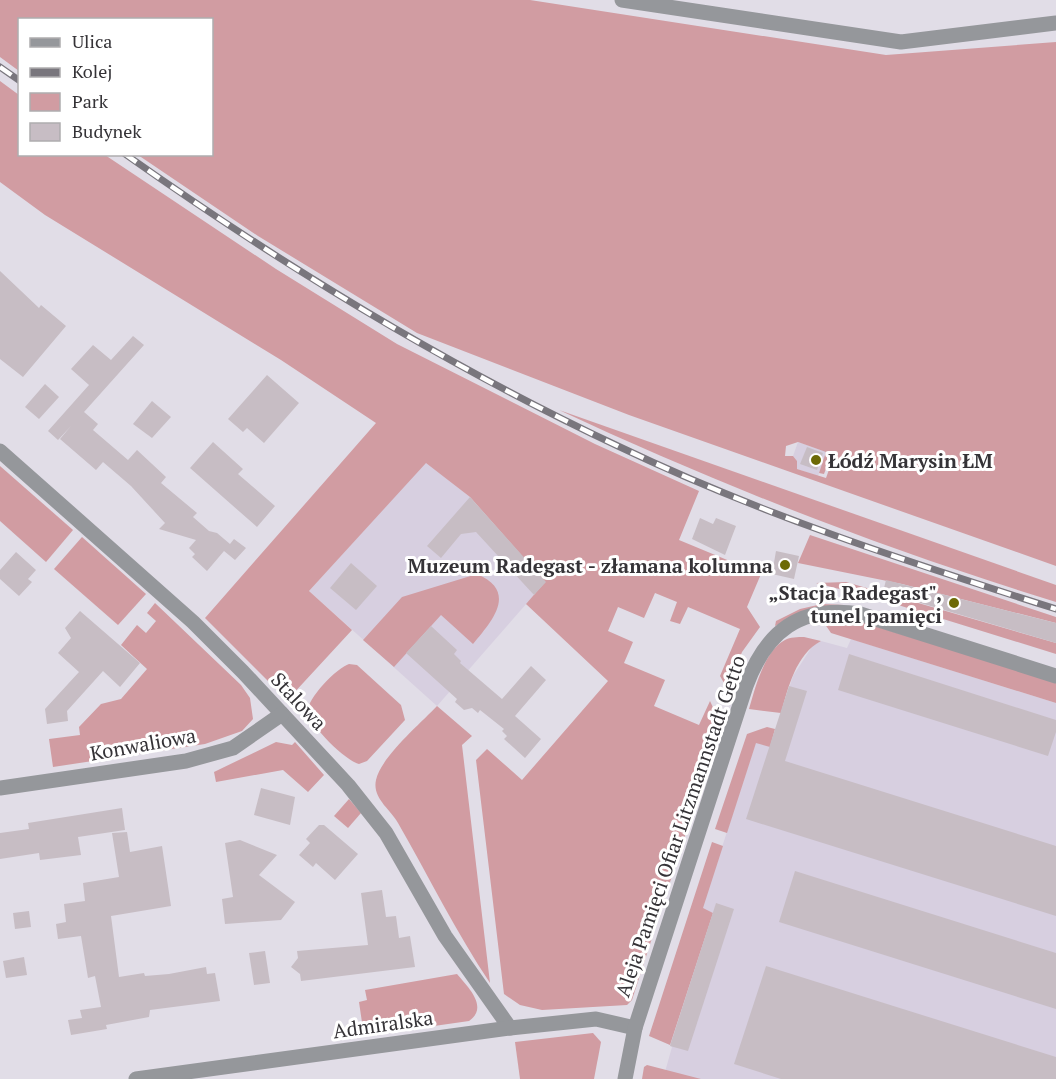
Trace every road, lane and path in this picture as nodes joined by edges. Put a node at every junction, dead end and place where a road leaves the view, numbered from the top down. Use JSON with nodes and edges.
{"nodes":[{"id":1,"x":622,"y":0,"type":"edge"},
{"id":2,"x":1056,"y":23,"type":"edge"},
{"id":3,"x":0,"y":451,"type":"edge"},
{"id":4,"x":1056,"y":676,"type":"edge"},
{"id":5,"x":282,"y":714,"type":"junction"},
{"id":6,"x":0,"y":788,"type":"edge"},
{"id":7,"x":510,"y":1028,"type":"junction"},
{"id":8,"x":635,"y":1028,"type":"junction"},
{"id":9,"x":136,"y":1079,"type":"edge"},
{"id":10,"x":626,"y":1079,"type":"edge"}],
"edges":[{"from":1,"to":2,"type":"street"},
{"from":3,"to":5,"type":"street","name":"Stalowa"},
{"from":4,"to":8,"type":"street","name":"Aleja Pamięci Ofiar Litzmannstadt Getto"},
{"from":5,"to":6,"type":"street","name":"Konwaliowa"},
{"from":5,"to":7,"type":"street","name":"Stalowa"},
{"from":7,"to":8,"type":"street","name":"Admiralska"},
{"from":7,"to":9,"type":"street","name":"Admiralska"},
{"from":8,"to":10,"type":"street","name":"Aleja Pamięci Ofiar Litzmannstadt Getto"}]}
